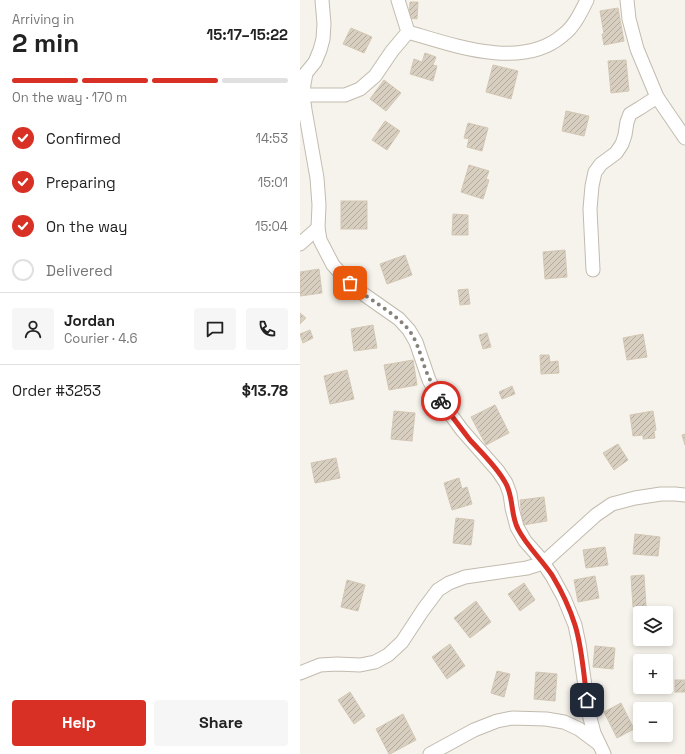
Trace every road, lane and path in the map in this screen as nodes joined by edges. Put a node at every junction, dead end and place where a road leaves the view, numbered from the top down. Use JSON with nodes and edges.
{"nodes":[{"id":1,"x":322,"y":0,"type":"edge"},
{"id":2,"x":398,"y":0,"type":"edge"},
{"id":3,"x":587,"y":0,"type":"edge"},
{"id":4,"x":627,"y":0,"type":"edge"},
{"id":5,"x":408,"y":32,"type":"junction"},
{"id":6,"x":303,"y":95,"type":"junction"},
{"id":7,"x":657,"y":97,"type":"junction"},
{"id":8,"x":685,"y":138,"type":"edge"},
{"id":9,"x":318,"y":228,"type":"junction"},
{"id":10,"x":300,"y":244,"type":"edge"},
{"id":11,"x":593,"y":270,"type":"dead end"},
{"id":12,"x":685,"y":496,"type":"edge"},
{"id":13,"x":543,"y":563,"type":"junction"},
{"id":14,"x":300,"y":673,"type":"edge"},
{"id":15,"x":601,"y":749,"type":"edge"},
{"id":16,"x":430,"y":754,"type":"edge"}],
"edges":[{"from":1,"to":6,"type":"street"},
{"from":2,"to":5,"type":"street"},
{"from":3,"to":5,"type":"street"},
{"from":4,"to":7,"type":"street"},
{"from":5,"to":6,"type":"street"},
{"from":6,"to":9,"type":"street"},
{"from":7,"to":8,"type":"street"},
{"from":7,"to":11,"type":"street"},
{"from":9,"to":10,"type":"street"},
{"from":9,"to":13,"type":"street"},
{"from":12,"to":13,"type":"street"},
{"from":13,"to":14,"type":"street"},
{"from":13,"to":15,"type":"street"},
{"from":15,"to":16,"type":"street"}]}
